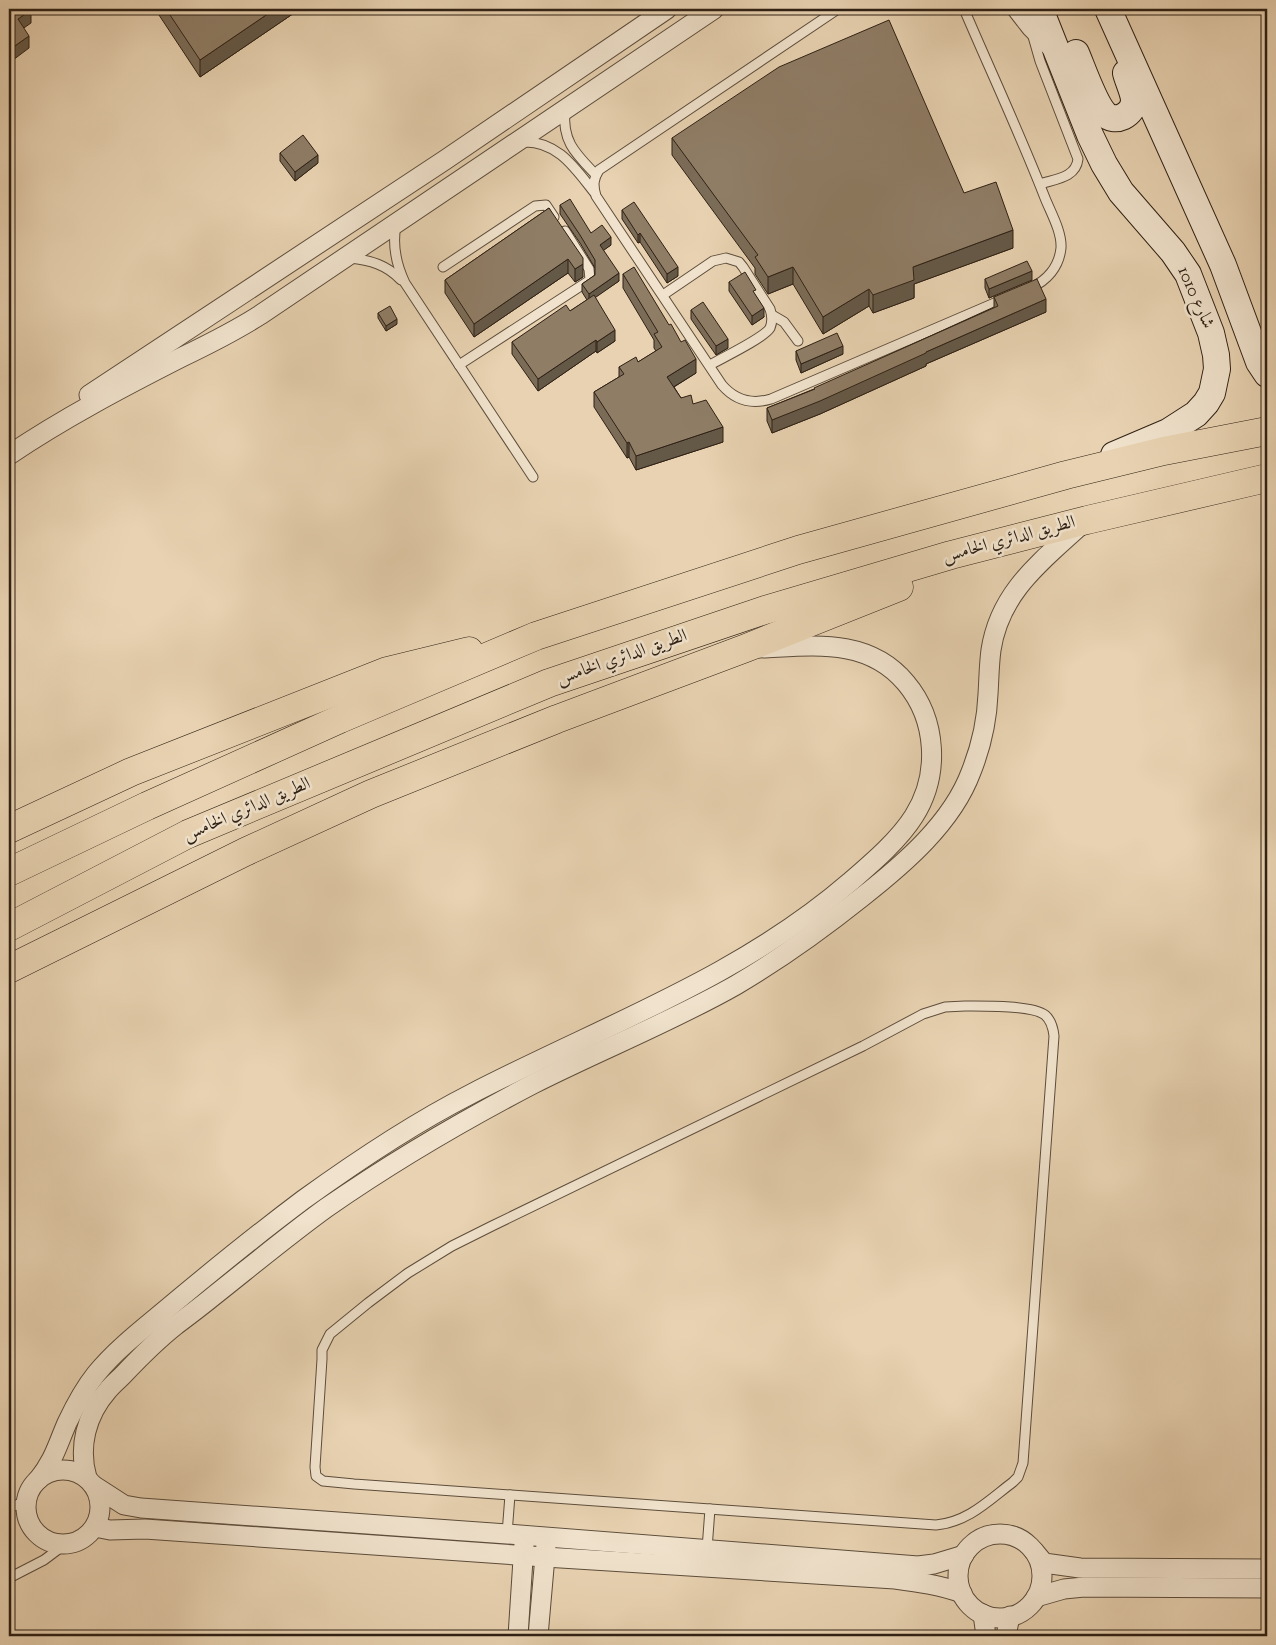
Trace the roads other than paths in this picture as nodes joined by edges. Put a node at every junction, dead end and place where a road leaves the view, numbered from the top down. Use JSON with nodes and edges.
{"nodes":[{"id":1,"x":667,"y":9,"type":"edge"},
{"id":2,"x":714,"y":9,"type":"edge"},
{"id":3,"x":838,"y":9,"type":"edge"},
{"id":4,"x":964,"y":9,"type":"edge"},
{"id":5,"x":1018,"y":9,"type":"edge"},
{"id":6,"x":1056,"y":9,"type":"edge"},
{"id":7,"x":1101,"y":9,"type":"edge"},
{"id":8,"x":1108,"y":9,"type":"edge"},
{"id":9,"x":1036,"y":18,"type":"edge"},
{"id":10,"x":565,"y":109,"type":"junction"},
{"id":11,"x":515,"y":143,"type":"junction"},
{"id":12,"x":596,"y":175,"type":"junction"},
{"id":13,"x":1040,"y":184,"type":"junction"},
{"id":14,"x":595,"y":192,"type":"junction"},
{"id":15,"x":396,"y":223,"type":"junction"},
{"id":16,"x":345,"y":258,"type":"junction"},
{"id":17,"x":443,"y":267,"type":"dead end"},
{"id":18,"x":405,"y":283,"type":"junction"},
{"id":19,"x":1018,"y":293,"type":"edge"},
{"id":20,"x":663,"y":295,"type":"junction"},
{"id":21,"x":1008,"y":297,"type":"edge"},
{"id":22,"x":772,"y":315,"type":"junction"},
{"id":23,"x":798,"y":341,"type":"dead end"},
{"id":24,"x":459,"y":365,"type":"junction"},
{"id":25,"x":710,"y":365,"type":"junction"},
{"id":26,"x":1267,"y":374,"type":"edge"},
{"id":27,"x":1267,"y":431,"type":"edge"},
{"id":28,"x":29,"y":442,"type":"junction"},
{"id":29,"x":9,"y":454,"type":"edge"},
{"id":30,"x":1066,"y":475,"type":"junction"},
{"id":31,"x":533,"y":477,"type":"dead end"},
{"id":32,"x":1267,"y":478,"type":"edge"},
{"id":33,"x":1087,"y":520,"type":"junction"},
{"id":34,"x":1026,"y":535,"type":"junction"},
{"id":35,"x":536,"y":636,"type":"junction"},
{"id":36,"x":746,"y":648,"type":"junction"},
{"id":37,"x":9,"y":829,"type":"edge"},
{"id":38,"x":867,"y":867,"type":"junction"},
{"id":39,"x":9,"y":872,"type":"edge"},
{"id":40,"x":881,"y":882,"type":"junction"},
{"id":41,"x":9,"y":927,"type":"edge"},
{"id":42,"x":9,"y":969,"type":"edge"},
{"id":43,"x":38,"y":1480,"type":"junction"},
{"id":44,"x":90,"y":1482,"type":"junction"},
{"id":45,"x":510,"y":1495,"type":"junction"},
{"id":46,"x":26,"y":1501,"type":"junction"},
{"id":47,"x":9,"y":1508,"type":"edge"},
{"id":48,"x":710,"y":1509,"type":"junction"},
{"id":49,"x":95,"y":1527,"type":"junction"},
{"id":50,"x":516,"y":1535,"type":"junction"},
{"id":51,"x":546,"y":1537,"type":"junction"},
{"id":52,"x":64,"y":1545,"type":"junction"},
{"id":53,"x":707,"y":1549,"type":"junction"},
{"id":54,"x":1032,"y":1549,"type":"junction"},
{"id":55,"x":523,"y":1555,"type":"junction"},
{"id":56,"x":964,"y":1555,"type":"junction"},
{"id":57,"x":545,"y":1557,"type":"junction"},
{"id":58,"x":1267,"y":1569,"type":"edge"},
{"id":59,"x":9,"y":1578,"type":"edge"},
{"id":60,"x":1267,"y":1588,"type":"edge"},
{"id":61,"x":962,"y":1594,"type":"junction"},
{"id":62,"x":1036,"y":1597,"type":"junction"},
{"id":63,"x":983,"y":1614,"type":"junction"},
{"id":64,"x":1010,"y":1616,"type":"junction"},
{"id":65,"x":518,"y":1636,"type":"edge"},
{"id":66,"x":538,"y":1636,"type":"edge"},
{"id":67,"x":986,"y":1636,"type":"edge"},
{"id":68,"x":1006,"y":1636,"type":"edge"}],
"edges":[{"from":1,"to":28,"type":"street"},
{"from":2,"to":10,"type":"street"},
{"from":3,"to":12,"type":"lane"},
{"from":4,"to":13,"type":"lane"},
{"from":5,"to":9,"type":"street"},
{"from":6,"to":7,"type":"street"},
{"from":8,"to":26,"type":"street","name":"شارع 1010"},
{"from":9,"to":13,"type":"lane"},
{"from":9,"to":30,"type":"street","name":"شارع 1010"},
{"from":10,"to":11,"type":"street"},
{"from":10,"to":12,"type":"lane"},
{"from":11,"to":14,"type":"lane"},
{"from":11,"to":15,"type":"street"},
{"from":12,"to":14,"type":"lane"},
{"from":13,"to":19,"type":"lane"},
{"from":14,"to":20,"type":"lane"},
{"from":15,"to":16,"type":"street"},
{"from":15,"to":18,"type":"lane"},
{"from":16,"to":18,"type":"lane"},
{"from":16,"to":28,"type":"street"},
{"from":17,"to":24,"type":"lane"},
{"from":18,"to":24,"type":"lane"},
{"from":20,"to":22,"type":"lane"},
{"from":20,"to":25,"type":"lane"},
{"from":21,"to":25,"type":"lane"},
{"from":22,"to":23,"type":"lane"},
{"from":22,"to":25,"type":"lane"},
{"from":24,"to":31,"type":"lane"},
{"from":27,"to":30,"type":"highway"},
{"from":28,"to":29,"type":"street"},
{"from":30,"to":35,"type":"highway"},
{"from":32,"to":33,"type":"highway","name":"الطريق الدائري الخامس"},
{"from":33,"to":34,"type":"highway","name":"الطريق الدائري الخامس"},
{"from":33,"to":40,"type":"street"},
{"from":34,"to":36,"type":"highway"},
{"from":34,"to":41,"type":"highway","name":"الطريق الدائري الخامس"},
{"from":35,"to":37,"type":"highway"},
{"from":35,"to":39,"type":"highway"},
{"from":36,"to":38,"type":"street"},
{"from":36,"to":42,"type":"highway"},
{"from":38,"to":40,"type":"street"},
{"from":38,"to":43,"type":"street"},
{"from":40,"to":44,"type":"street"},
{"from":43,"to":44,"type":"street"},
{"from":43,"to":46,"type":"street"},
{"from":44,"to":49,"type":"street"},
{"from":44,"to":50,"type":"street"},
{"from":45,"to":48,"type":"lane"},
{"from":45,"to":48,"type":"lane"},
{"from":45,"to":50,"type":"lane"},
{"from":46,"to":47,"type":"lane"},
{"from":46,"to":52,"type":"street"},
{"from":48,"to":53,"type":"lane"},
{"from":49,"to":52,"type":"street"},
{"from":49,"to":55,"type":"street"},
{"from":50,"to":51,"type":"street"},
{"from":50,"to":55,"type":"street"},
{"from":51,"to":53,"type":"street"},
{"from":51,"to":57,"type":"street"},
{"from":52,"to":59,"type":"lane"},
{"from":53,"to":56,"type":"street"},
{"from":54,"to":56,"type":"street"},
{"from":54,"to":58,"type":"street"},
{"from":54,"to":62,"type":"street"},
{"from":55,"to":57,"type":"street"},
{"from":55,"to":65,"type":"street"},
{"from":56,"to":61,"type":"street"},
{"from":57,"to":61,"type":"street"},
{"from":57,"to":66,"type":"street"},
{"from":60,"to":62,"type":"street"},
{"from":61,"to":63,"type":"street"},
{"from":62,"to":64,"type":"street"},
{"from":63,"to":64,"type":"street"},
{"from":63,"to":67,"type":"street"},
{"from":64,"to":68,"type":"street"}]}
